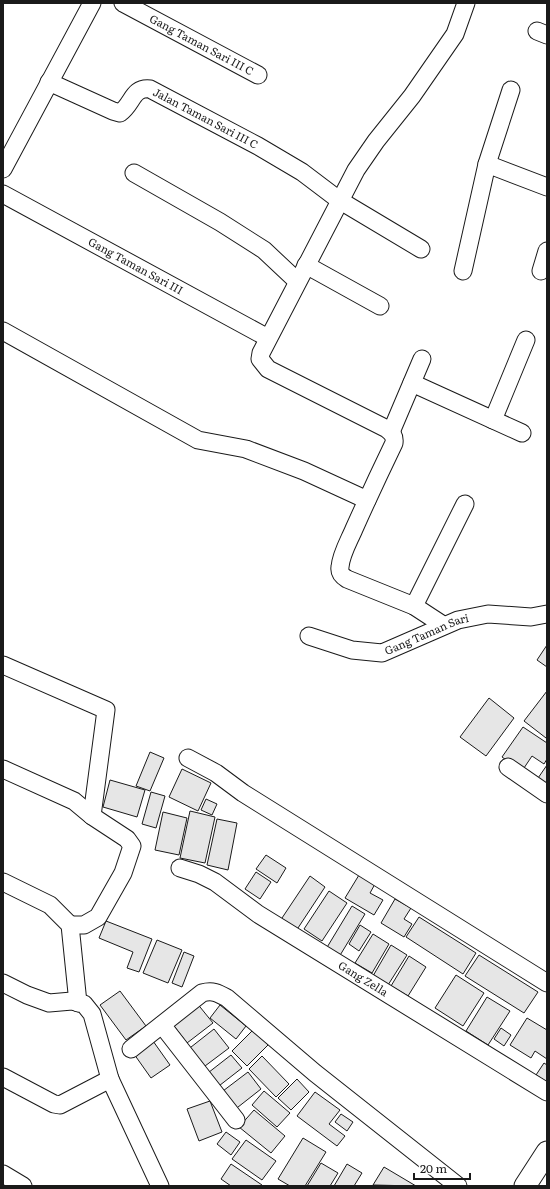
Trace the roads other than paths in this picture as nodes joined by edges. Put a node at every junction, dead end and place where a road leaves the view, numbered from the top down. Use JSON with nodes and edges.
{"nodes":[{"id":1,"x":92,"y":3,"type":"edge"},
{"id":2,"x":123,"y":3,"type":"edge"},
{"id":3,"x":466,"y":3,"type":"edge"},
{"id":4,"x":258,"y":75,"type":"dead end"},
{"id":5,"x":49,"y":82,"type":"junction"},
{"id":6,"x":511,"y":90,"type":"dead end"},
{"id":7,"x":487,"y":164,"type":"junction"},
{"id":8,"x":3,"y":169,"type":"edge"},
{"id":9,"x":134,"y":173,"type":"dead end"},
{"id":10,"x":547,"y":187,"type":"edge"},
{"id":11,"x":3,"y":194,"type":"edge"},
{"id":12,"x":340,"y":200,"type":"junction"},
{"id":13,"x":421,"y":249,"type":"dead end"},
{"id":14,"x":547,"y":251,"type":"edge"},
{"id":15,"x":306,"y":265,"type":"junction"},
{"id":16,"x":463,"y":271,"type":"dead end"},
{"id":17,"x":541,"y":271,"type":"dead end"},
{"id":18,"x":297,"y":281,"type":"junction"},
{"id":19,"x":380,"y":306,"type":"dead end"},
{"id":20,"x":3,"y":331,"type":"edge"},
{"id":21,"x":268,"y":338,"type":"junction"},
{"id":22,"x":526,"y":340,"type":"dead end"},
{"id":23,"x":422,"y":359,"type":"dead end"},
{"id":24,"x":412,"y":383,"type":"junction"},
{"id":25,"x":493,"y":420,"type":"junction"},
{"id":26,"x":391,"y":432,"type":"junction"},
{"id":27,"x":522,"y":433,"type":"dead end"},
{"id":28,"x":367,"y":500,"type":"junction"},
{"id":29,"x":465,"y":504,"type":"dead end"},
{"id":30,"x":414,"y":606,"type":"junction"},
{"id":31,"x":547,"y":614,"type":"edge"},
{"id":32,"x":443,"y":625,"type":"junction"},
{"id":33,"x":309,"y":636,"type":"dead end"},
{"id":34,"x":3,"y":665,"type":"edge"},
{"id":35,"x":188,"y":758,"type":"dead end"},
{"id":36,"x":508,"y":767,"type":"dead end"},
{"id":37,"x":3,"y":769,"type":"edge"},
{"id":38,"x":547,"y":794,"type":"edge"},
{"id":39,"x":92,"y":816,"type":"junction"},
{"id":40,"x":180,"y":868,"type":"dead end"},
{"id":41,"x":3,"y":882,"type":"edge"},
{"id":42,"x":70,"y":925,"type":"junction"},
{"id":43,"x":3,"y":983,"type":"edge"},
{"id":44,"x":547,"y":983,"type":"edge"},
{"id":45,"x":78,"y":1003,"type":"junction"},
{"id":46,"x":162,"y":1025,"type":"junction"},
{"id":47,"x":131,"y":1049,"type":"dead end"},
{"id":48,"x":3,"y":1077,"type":"edge"},
{"id":49,"x":110,"y":1079,"type":"junction"},
{"id":50,"x":547,"y":1092,"type":"edge"},
{"id":51,"x":236,"y":1120,"type":"dead end"},
{"id":52,"x":547,"y":1152,"type":"edge"},
{"id":53,"x":3,"y":1174,"type":"edge"},
{"id":54,"x":23,"y":1186,"type":"edge"},
{"id":55,"x":160,"y":1186,"type":"edge"},
{"id":56,"x":458,"y":1186,"type":"edge"},
{"id":57,"x":525,"y":1186,"type":"edge"}],
"edges":[{"from":1,"to":5,"type":"street"},
{"from":2,"to":4,"type":"street","name":"Gang Taman Sari III C"},
{"from":3,"to":12,"type":"street"},
{"from":5,"to":8,"type":"street"},
{"from":5,"to":12,"type":"street","name":"Jalan Taman Sari III C"},
{"from":6,"to":7,"type":"street"},
{"from":7,"to":10,"type":"street"},
{"from":7,"to":16,"type":"street"},
{"from":9,"to":18,"type":"street"},
{"from":11,"to":21,"type":"street","name":"Gang Taman Sari III"},
{"from":12,"to":13,"type":"street"},
{"from":12,"to":15,"type":"street"},
{"from":14,"to":17,"type":"street"},
{"from":15,"to":18,"type":"street"},
{"from":15,"to":19,"type":"street"},
{"from":18,"to":21,"type":"street"},
{"from":20,"to":28,"type":"street"},
{"from":21,"to":26,"type":"street"},
{"from":22,"to":25,"type":"street"},
{"from":23,"to":24,"type":"street"},
{"from":24,"to":25,"type":"street"},
{"from":24,"to":26,"type":"street"},
{"from":25,"to":27,"type":"street"},
{"from":26,"to":28,"type":"street"},
{"from":28,"to":30,"type":"street"},
{"from":29,"to":30,"type":"street"},
{"from":30,"to":32,"type":"street"},
{"from":31,"to":32,"type":"street","name":"Gang Taman Sari"},
{"from":32,"to":33,"type":"street","name":"Gang Taman Sari"},
{"from":34,"to":39,"type":"street"},
{"from":35,"to":44,"type":"street"},
{"from":36,"to":38,"type":"street"},
{"from":37,"to":39,"type":"street"},
{"from":39,"to":42,"type":"street"},
{"from":40,"to":50,"type":"street","name":"Gang Zella"},
{"from":41,"to":42,"type":"street"},
{"from":42,"to":45,"type":"street"},
{"from":43,"to":45,"type":"street"},
{"from":45,"to":49,"type":"street"},
{"from":46,"to":47,"type":"street"},
{"from":46,"to":51,"type":"street"},
{"from":46,"to":56,"type":"street"},
{"from":48,"to":49,"type":"street"},
{"from":49,"to":55,"type":"street"},
{"from":52,"to":57,"type":"street"},
{"from":53,"to":54,"type":"street"}]}
